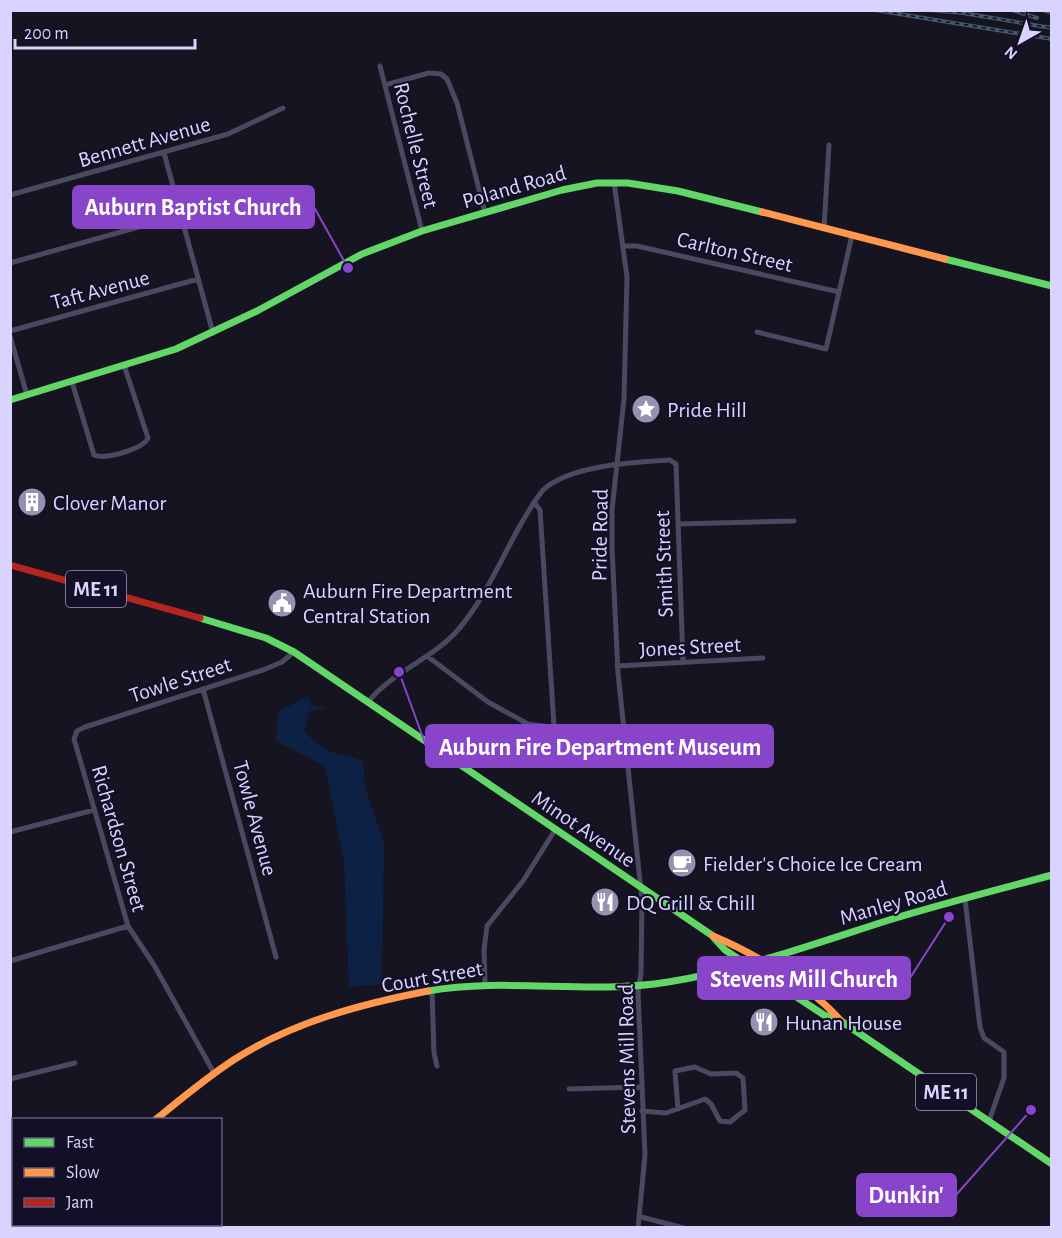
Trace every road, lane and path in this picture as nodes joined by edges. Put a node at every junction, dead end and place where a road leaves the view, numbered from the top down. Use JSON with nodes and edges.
{"nodes":[{"id":1,"x":380,"y":66,"type":"dead end"},
{"id":2,"x":385,"y":85,"type":"junction"},
{"id":3,"x":283,"y":108,"type":"dead end"},
{"id":4,"x":829,"y":146,"type":"dead end"},
{"id":5,"x":164,"y":153,"type":"junction"},
{"id":6,"x":614,"y":182,"type":"junction"},
{"id":7,"x":245,"y":192,"type":"dead end"},
{"id":8,"x":10,"y":195,"type":"edge"},
{"id":9,"x":485,"y":213,"type":"junction"},
{"id":10,"x":181,"y":216,"type":"junction"},
{"id":11,"x":824,"y":228,"type":"junction"},
{"id":12,"x":422,"y":231,"type":"junction"},
{"id":13,"x":852,"y":235,"type":"junction"},
{"id":14,"x":624,"y":246,"type":"junction"},
{"id":15,"x":10,"y":262,"type":"edge"},
{"id":16,"x":198,"y":279,"type":"junction"},
{"id":17,"x":1052,"y":286,"type":"edge"},
{"id":18,"x":839,"y":292,"type":"junction"},
{"id":19,"x":10,"y":331,"type":"edge"},
{"id":20,"x":757,"y":332,"type":"dead end"},
{"id":21,"x":213,"y":333,"type":"junction"},
{"id":22,"x":10,"y":336,"type":"edge"},
{"id":23,"x":124,"y":365,"type":"junction"},
{"id":24,"x":72,"y":382,"type":"junction"},
{"id":25,"x":27,"y":395,"type":"junction"},
{"id":26,"x":10,"y":400,"type":"edge"},
{"id":27,"x":618,"y":463,"type":"junction"},
{"id":28,"x":534,"y":502,"type":"junction"},
{"id":29,"x":794,"y":521,"type":"dead end"},
{"id":30,"x":679,"y":524,"type":"junction"},
{"id":31,"x":10,"y":565,"type":"edge"},
{"id":32,"x":294,"y":652,"type":"junction"},
{"id":33,"x":427,"y":656,"type":"junction"},
{"id":34,"x":763,"y":658,"type":"dead end"},
{"id":35,"x":683,"y":662,"type":"junction"},
{"id":36,"x":617,"y":666,"type":"junction"},
{"id":37,"x":203,"y":689,"type":"junction"},
{"id":38,"x":368,"y":702,"type":"junction"},
{"id":39,"x":554,"y":726,"type":"junction"},
{"id":40,"x":75,"y":734,"type":"joint"},
{"id":41,"x":625,"y":737,"type":"junction"},
{"id":42,"x":94,"y":810,"type":"junction"},
{"id":43,"x":555,"y":830,"type":"junction"},
{"id":44,"x":10,"y":832,"type":"edge"},
{"id":45,"x":1052,"y":874,"type":"edge"},
{"id":46,"x":641,"y":889,"type":"junction"},
{"id":47,"x":965,"y":899,"type":"junction"},
{"id":48,"x":128,"y":926,"type":"junction"},
{"id":49,"x":713,"y":936,"type":"junction"},
{"id":50,"x":276,"y":957,"type":"dead end"},
{"id":51,"x":759,"y":960,"type":"junction"},
{"id":52,"x":10,"y":961,"type":"edge"},
{"id":53,"x":745,"y":963,"type":"junction"},
{"id":54,"x":484,"y":984,"type":"junction"},
{"id":55,"x":639,"y":985,"type":"junction"},
{"id":56,"x":432,"y":991,"type":"junction"},
{"id":57,"x":841,"y":1021,"type":"junction"},
{"id":58,"x":75,"y":1063,"type":"dead end"},
{"id":59,"x":437,"y":1066,"type":"dead end"},
{"id":60,"x":214,"y":1073,"type":"junction"},
{"id":61,"x":10,"y":1078,"type":"edge"},
{"id":62,"x":641,"y":1087,"type":"junction"},
{"id":63,"x":569,"y":1089,"type":"dead end"},
{"id":64,"x":678,"y":1109,"type":"junction"},
{"id":65,"x":642,"y":1111,"type":"junction"},
{"id":66,"x":156,"y":1118,"type":"edge"},
{"id":67,"x":989,"y":1121,"type":"junction"},
{"id":68,"x":1052,"y":1164,"type":"edge"},
{"id":69,"x":641,"y":1217,"type":"junction"},
{"id":70,"x":638,"y":1227,"type":"edge"},
{"id":71,"x":684,"y":1227,"type":"edge"}],
"edges":[{"from":1,"to":2,"type":"street","name":"Rochelle Street"},
{"from":2,"to":9,"type":"street"},
{"from":2,"to":12,"type":"street","name":"Rochelle Street"},
{"from":3,"to":5,"type":"street","name":"Bennett Avenue"},
{"from":4,"to":11,"type":"street"},
{"from":5,"to":8,"type":"street","name":"Bennett Avenue"},
{"from":5,"to":10,"type":"street"},
{"from":6,"to":9,"type":"main road","name":"Poland Road"},
{"from":6,"to":11,"type":"main road","name":"Poland Road"},
{"from":6,"to":14,"type":"street","name":"Pride Road"},
{"from":7,"to":10,"type":"street"},
{"from":9,"to":12,"type":"main road","name":"Poland Road"},
{"from":10,"to":15,"type":"street"},
{"from":10,"to":16,"type":"street"},
{"from":11,"to":13,"type":"main road","name":"Poland Road"},
{"from":12,"to":21,"type":"main road","name":"Poland Road"},
{"from":13,"to":17,"type":"main road","name":"Poland Road"},
{"from":13,"to":18,"type":"street"},
{"from":14,"to":18,"type":"street","name":"Carlton Street"},
{"from":14,"to":27,"type":"street","name":"Pride Road"},
{"from":16,"to":19,"type":"street","name":"Taft Avenue"},
{"from":16,"to":21,"type":"street"},
{"from":18,"to":20,"type":"street"},
{"from":21,"to":23,"type":"main road","name":"Poland Road"},
{"from":22,"to":25,"type":"street"},
{"from":23,"to":24,"type":"main road","name":"Poland Road"},
{"from":23,"to":24,"type":"street"},
{"from":24,"to":25,"type":"main road","name":"Poland Road"},
{"from":25,"to":26,"type":"main road","name":"Poland Road"},
{"from":27,"to":28,"type":"street"},
{"from":27,"to":30,"type":"street","name":"Smith Street"},
{"from":27,"to":36,"type":"street","name":"Pride Road"},
{"from":28,"to":33,"type":"street"},
{"from":28,"to":39,"type":"street"},
{"from":29,"to":30,"type":"street"},
{"from":30,"to":35,"type":"street","name":"Smith Street"},
{"from":31,"to":32,"type":"main road","name":"Minot Avenue","number":"ME 11"},
{"from":32,"to":37,"type":"street","name":"Towle Street"},
{"from":32,"to":38,"type":"main road","name":"Minot Avenue","number":"ME 11"},
{"from":33,"to":38,"type":"street"},
{"from":33,"to":39,"type":"street"},
{"from":34,"to":35,"type":"street","name":"Jones Street"},
{"from":35,"to":36,"type":"street","name":"Jones Street"},
{"from":36,"to":41,"type":"street","name":"Pride Road"},
{"from":37,"to":40,"type":"street","name":"Towle Street"},
{"from":37,"to":50,"type":"street","name":"Towle Avenue"},
{"from":38,"to":43,"type":"main road","name":"Minot Avenue","number":"ME 11"},
{"from":39,"to":41,"type":"street"},
{"from":40,"to":42,"type":"street","name":"Richardson Street"},
{"from":41,"to":46,"type":"street","name":"Pride Road"},
{"from":42,"to":44,"type":"street"},
{"from":42,"to":48,"type":"street","name":"Richardson Street"},
{"from":43,"to":46,"type":"main road","name":"Minot Avenue","number":"ME 11"},
{"from":43,"to":54,"type":"street"},
{"from":45,"to":47,"type":"main road","name":"Manley Road"},
{"from":46,"to":49,"type":"main road","name":"Minot Avenue","number":"ME 11"},
{"from":46,"to":55,"type":"street","name":"Stevens Mill Road"},
{"from":47,"to":51,"type":"main road","name":"Manley Road"},
{"from":47,"to":67,"type":"street"},
{"from":48,"to":52,"type":"street"},
{"from":48,"to":60,"type":"street","name":"Richardson Street"},
{"from":49,"to":51,"type":"main road","name":"Minot Avenue","number":"ME 11"},
{"from":49,"to":53,"type":"main road","name":"Minot Avenue","number":"ME 11"},
{"from":51,"to":53,"type":"main road","name":"Manley Road"},
{"from":51,"to":57,"type":"main road","name":"Minot Avenue","number":"ME 11"},
{"from":53,"to":55,"type":"main road","name":"Court Street"},
{"from":53,"to":57,"type":"main road","name":"Minot Avenue","number":"ME 11"},
{"from":54,"to":55,"type":"main road","name":"Court Street"},
{"from":54,"to":56,"type":"main road","name":"Court Street"},
{"from":55,"to":62,"type":"street","name":"Stevens Mill Road"},
{"from":56,"to":59,"type":"street"},
{"from":56,"to":60,"type":"main road","name":"Court Street"},
{"from":57,"to":67,"type":"main road","name":"Minot Avenue","number":"ME 11"},
{"from":58,"to":61,"type":"street"},
{"from":60,"to":66,"type":"main road","name":"Court Street"},
{"from":62,"to":63,"type":"street"},
{"from":62,"to":65,"type":"street","name":"Stevens Mill Road"},
{"from":64,"to":64,"type":"street"},
{"from":64,"to":65,"type":"street"},
{"from":65,"to":69,"type":"street","name":"Stevens Mill Road"},
{"from":67,"to":68,"type":"main road","name":"Minot Avenue","number":"ME 11"},
{"from":69,"to":70,"type":"street","name":"Stevens Mill Road"},
{"from":69,"to":71,"type":"street"}]}
